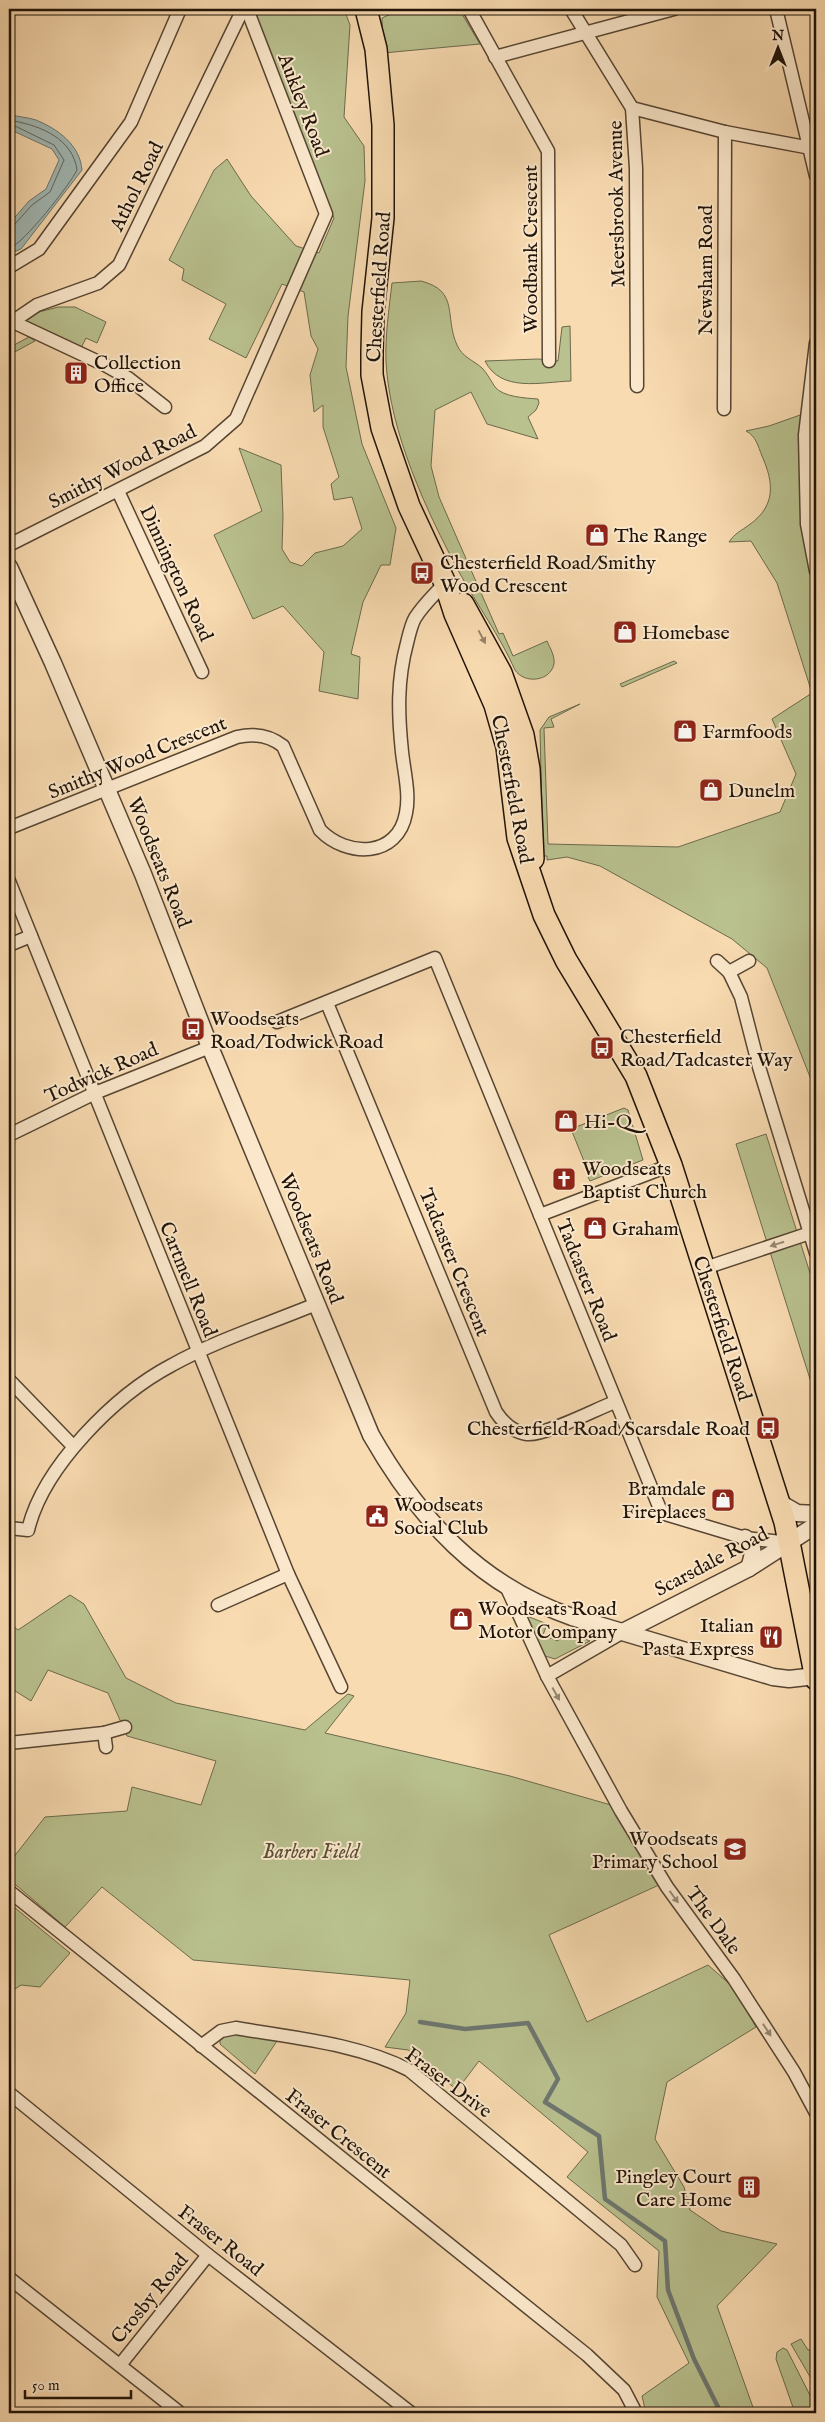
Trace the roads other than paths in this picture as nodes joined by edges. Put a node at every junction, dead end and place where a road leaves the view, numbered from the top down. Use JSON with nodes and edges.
{"nodes":[{"id":1,"x":180,"y":9,"type":"edge"},
{"id":2,"x":242,"y":9,"type":"edge"},
{"id":3,"x":246,"y":9,"type":"edge"},
{"id":4,"x":366,"y":9,"type":"edge"},
{"id":5,"x":468,"y":9,"type":"edge"},
{"id":6,"x":571,"y":9,"type":"edge"},
{"id":7,"x":674,"y":9,"type":"edge"},
{"id":8,"x":776,"y":9,"type":"edge"},
{"id":9,"x":586,"y":33,"type":"junction"},
{"id":10,"x":495,"y":57,"type":"junction"},
{"id":11,"x":632,"y":108,"type":"junction"},
{"id":12,"x":725,"y":132,"type":"junction"},
{"id":13,"x":814,"y":148,"type":"edge"},
{"id":14,"x":816,"y":176,"type":"edge"},
{"id":15,"x":326,"y":214,"type":"joint"},
{"id":16,"x":9,"y":267,"type":"edge"},
{"id":17,"x":10,"y":323,"type":"edge"},
{"id":18,"x":816,"y":343,"type":"edge"},
{"id":19,"x":549,"y":360,"type":"dead end"},
{"id":20,"x":637,"y":386,"type":"dead end"},
{"id":21,"x":165,"y":407,"type":"dead end"},
{"id":22,"x":724,"y":409,"type":"dead end"},
{"id":23,"x":118,"y":491,"type":"junction"},
{"id":24,"x":9,"y":545,"type":"edge"},
{"id":25,"x":9,"y":566,"type":"edge"},
{"id":26,"x":816,"y":571,"type":"edge"},
{"id":27,"x":445,"y":583,"type":"junction"},
{"id":28,"x":202,"y":672,"type":"dead end"},
{"id":29,"x":107,"y":789,"type":"junction"},
{"id":30,"x":9,"y":828,"type":"edge"},
{"id":31,"x":9,"y":881,"type":"edge"},
{"id":32,"x":31,"y":936,"type":"junction"},
{"id":33,"x":9,"y":945,"type":"edge"},
{"id":34,"x":717,"y":961,"type":"dead end"},
{"id":35,"x":749,"y":962,"type":"dead end"},
{"id":36,"x":729,"y":972,"type":"junction"},
{"id":37,"x":328,"y":1003,"type":"junction"},
{"id":38,"x":277,"y":1022,"type":"dead end"},
{"id":39,"x":210,"y":1046,"type":"junction"},
{"id":40,"x":95,"y":1093,"type":"junction"},
{"id":41,"x":9,"y":1135,"type":"edge"},
{"id":42,"x":671,"y":1166,"type":"junction"},
{"id":43,"x":540,"y":1215,"type":"junction"},
{"id":44,"x":810,"y":1233,"type":"junction"},
{"id":45,"x":816,"y":1253,"type":"edge"},
{"id":46,"x":702,"y":1269,"type":"junction"},
{"id":47,"x":316,"y":1304,"type":"junction"},
{"id":48,"x":198,"y":1352,"type":"junction"},
{"id":49,"x":9,"y":1380,"type":"edge"},
{"id":50,"x":615,"y":1402,"type":"junction"},
{"id":51,"x":73,"y":1446,"type":"junction"},
{"id":52,"x":778,"y":1502,"type":"junction"},
{"id":53,"x":816,"y":1514,"type":"edge"},
{"id":54,"x":816,"y":1525,"type":"edge"},
{"id":55,"x":9,"y":1528,"type":"edge"},
{"id":56,"x":745,"y":1538,"type":"junction"},
{"id":57,"x":790,"y":1543,"type":"junction"},
{"id":58,"x":749,"y":1568,"type":"junction"},
{"id":59,"x":288,"y":1574,"type":"junction"},
{"id":60,"x":506,"y":1586,"type":"junction"},
{"id":61,"x":218,"y":1605,"type":"dead end"},
{"id":62,"x":623,"y":1632,"type":"junction"},
{"id":63,"x":814,"y":1653,"type":"edge"},
{"id":64,"x":547,"y":1676,"type":"junction"},
{"id":65,"x":816,"y":1677,"type":"edge"},
{"id":66,"x":341,"y":1687,"type":"dead end"},
{"id":67,"x":125,"y":1727,"type":"dead end"},
{"id":68,"x":104,"y":1733,"type":"junction"},
{"id":69,"x":9,"y":1743,"type":"edge"},
{"id":70,"x":106,"y":1747,"type":"dead end"},
{"id":71,"x":9,"y":1891,"type":"edge"},
{"id":72,"x":201,"y":2046,"type":"junction"},
{"id":73,"x":9,"y":2093,"type":"edge"},
{"id":74,"x":816,"y":2113,"type":"edge"},
{"id":75,"x":208,"y":2254,"type":"junction"},
{"id":76,"x":635,"y":2265,"type":"dead end"},
{"id":77,"x":9,"y":2278,"type":"edge"},
{"id":78,"x":120,"y":2365,"type":"junction"},
{"id":79,"x":180,"y":2413,"type":"edge"},
{"id":80,"x":411,"y":2413,"type":"edge"},
{"id":81,"x":636,"y":2413,"type":"edge"}],
"edges":[{"from":1,"to":16,"type":"street"},
{"from":2,"to":17,"type":"street","name":"Athol Road"},
{"from":3,"to":15,"type":"street","name":"Aukley Road"},
{"from":4,"to":27,"type":"highway","name":"Chesterfield Road"},
{"from":5,"to":10,"type":"street","name":"Woodbank Crescent"},
{"from":6,"to":9,"type":"street","name":"Meersbrook Avenue"},
{"from":7,"to":9,"type":"street"},
{"from":8,"to":13,"type":"street"},
{"from":9,"to":10,"type":"street"},
{"from":9,"to":11,"type":"street","name":"Meersbrook Avenue"},
{"from":10,"to":19,"type":"street","name":"Woodbank Crescent"},
{"from":11,"to":12,"type":"street"},
{"from":11,"to":20,"type":"street","name":"Meersbrook Avenue"},
{"from":12,"to":13,"type":"street"},
{"from":12,"to":22,"type":"street","name":"Newsham Road"},
{"from":13,"to":14,"type":"street"},
{"from":15,"to":23,"type":"street","name":"Smithy Wood Road"},
{"from":17,"to":21,"type":"street"},
{"from":18,"to":26,"type":"street"},
{"from":23,"to":24,"type":"street","name":"Smithy Wood Road"},
{"from":23,"to":28,"type":"street","name":"Dinnington Road"},
{"from":25,"to":29,"type":"street","name":"Woodseats Road"},
{"from":27,"to":29,"type":"street","name":"Smithy Wood Crescent"},
{"from":27,"to":42,"type":"highway","name":"Chesterfield Road"},
{"from":29,"to":30,"type":"street","name":"Smithy Wood Crescent"},
{"from":29,"to":39,"type":"street","name":"Woodseats Road"},
{"from":31,"to":32,"type":"street","name":"Cartmell Road"},
{"from":32,"to":33,"type":"street"},
{"from":32,"to":40,"type":"street","name":"Cartmell Road"},
{"from":34,"to":36,"type":"street"},
{"from":35,"to":36,"type":"street"},
{"from":36,"to":44,"type":"street"},
{"from":37,"to":38,"type":"street","name":"Tadcaster Road"},
{"from":37,"to":43,"type":"street","name":"Tadcaster Road"},
{"from":37,"to":50,"type":"street","name":"Tadcaster Crescent"},
{"from":39,"to":40,"type":"street","name":"Todwick Road"},
{"from":39,"to":47,"type":"street","name":"Woodseats Road"},
{"from":40,"to":41,"type":"street","name":"Todwick Road"},
{"from":40,"to":48,"type":"street","name":"Cartmell Road"},
{"from":42,"to":43,"type":"street"},
{"from":42,"to":46,"type":"highway","name":"Chesterfield Road"},
{"from":43,"to":50,"type":"street","name":"Tadcaster Road"},
{"from":44,"to":45,"type":"street"},
{"from":44,"to":46,"type":"street","one_way":true},
{"from":46,"to":52,"type":"highway","name":"Chesterfield Road"},
{"from":47,"to":48,"type":"street"},
{"from":47,"to":60,"type":"street","name":"Woodseats Road"},
{"from":48,"to":51,"type":"street"},
{"from":48,"to":59,"type":"street","name":"Cartmell Road"},
{"from":49,"to":51,"type":"street"},
{"from":50,"to":56,"type":"street","name":"Tadcaster Road"},
{"from":51,"to":55,"type":"street"},
{"from":52,"to":53,"type":"street"},
{"from":52,"to":57,"type":"highway","name":"Chesterfield Road"},
{"from":54,"to":57,"type":"street","name":"Scarsdale Road"},
{"from":56,"to":57,"type":"street","name":"Tadcaster Road"},
{"from":56,"to":58,"type":"street"},
{"from":57,"to":58,"type":"street","name":"Scarsdale Road"},
{"from":57,"to":63,"type":"highway","name":"Chesterfield Road"},
{"from":58,"to":62,"type":"street","name":"Scarsdale Road"},
{"from":59,"to":61,"type":"street"},
{"from":59,"to":66,"type":"street","name":"Cartmell Road"},
{"from":60,"to":62,"type":"street","name":"Woodseats Road"},
{"from":60,"to":64,"type":"street","name":"The Dale"},
{"from":62,"to":64,"type":"street","name":"Scarsdale Road"},
{"from":62,"to":65,"type":"street","name":"Woodseats Road"},
{"from":63,"to":65,"type":"highway","name":"Chesterfield Road"},
{"from":64,"to":74,"type":"street","name":"The Dale","one_way":true},
{"from":67,"to":68,"type":"street"},
{"from":68,"to":69,"type":"street"},
{"from":68,"to":70,"type":"street"},
{"from":71,"to":72,"type":"street","name":"Fraser Crescent"},
{"from":72,"to":76,"type":"street","name":"Fraser Drive"},
{"from":72,"to":81,"type":"street","name":"Fraser Crescent"},
{"from":73,"to":75,"type":"street","name":"Fraser Road"},
{"from":75,"to":78,"type":"street","name":"Crosby Road"},
{"from":75,"to":80,"type":"street","name":"Fraser Road"},
{"from":77,"to":78,"type":"street"},
{"from":78,"to":79,"type":"street"}]}
